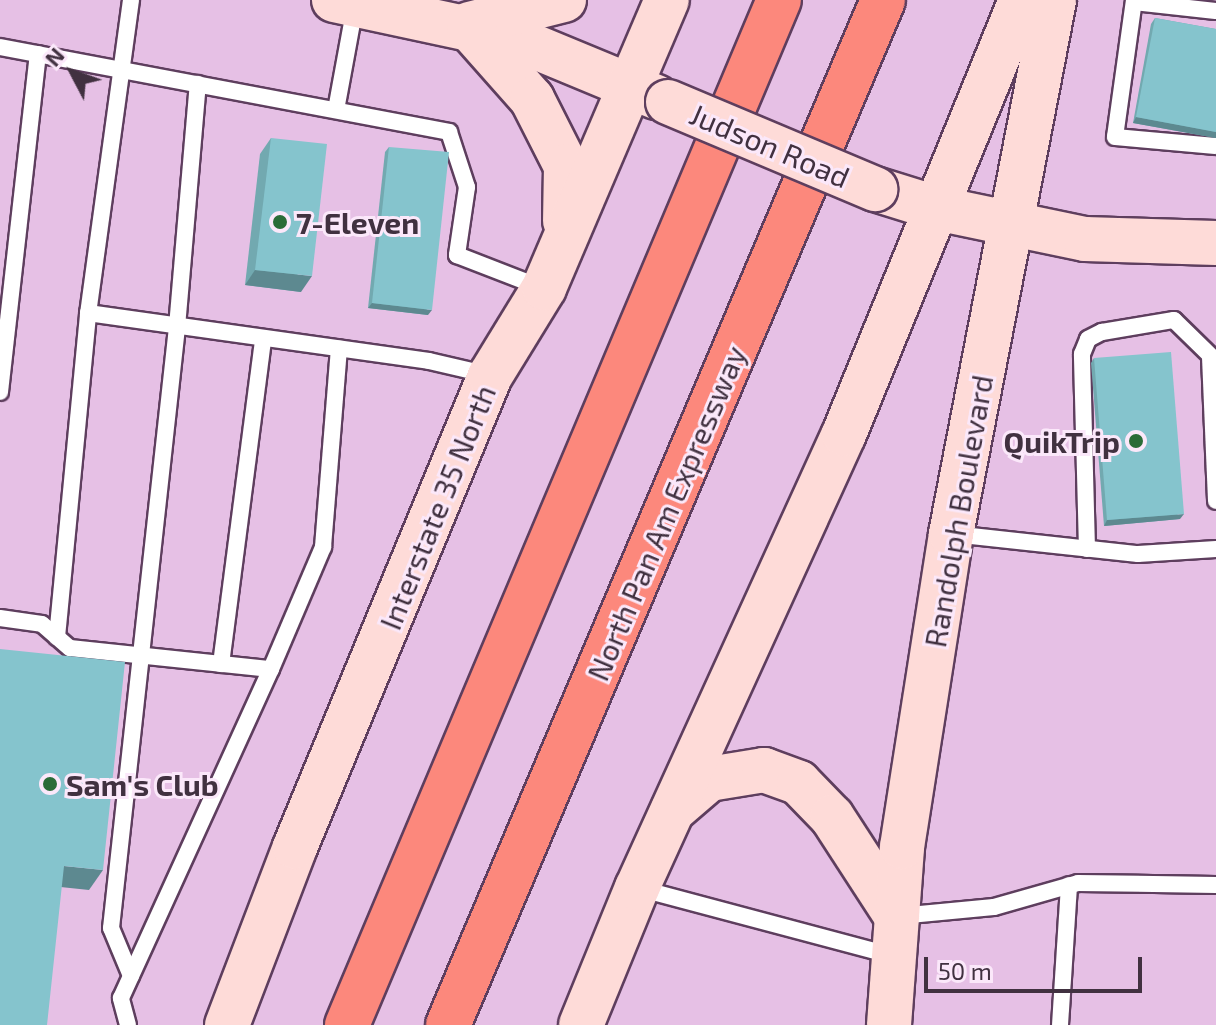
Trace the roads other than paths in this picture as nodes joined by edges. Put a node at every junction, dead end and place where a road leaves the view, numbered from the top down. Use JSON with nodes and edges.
{"nodes":[{"id":1,"x":131,"y":0,"type":"edge"},
{"id":2,"x":564,"y":0,"type":"edge"},
{"id":3,"x":667,"y":0,"type":"edge"},
{"id":4,"x":779,"y":0,"type":"edge"},
{"id":5,"x":883,"y":0,"type":"edge"},
{"id":6,"x":1021,"y":0,"type":"edge"},
{"id":7,"x":1054,"y":0,"type":"edge"},
{"id":8,"x":1134,"y":1,"type":"edge"},
{"id":9,"x":344,"y":2,"type":"edge"},
{"id":10,"x":1216,"y":11,"type":"edge"},
{"id":11,"x":464,"y":27,"type":"junction"},
{"id":12,"x":0,"y":47,"type":"edge"},
{"id":13,"x":38,"y":54,"type":"junction"},
{"id":14,"x":120,"y":70,"type":"junction"},
{"id":15,"x":198,"y":84,"type":"junction"},
{"id":16,"x":649,"y":94,"type":"junction"},
{"id":17,"x":336,"y":110,"type":"junction"},
{"id":18,"x":1216,"y":146,"type":"edge"},
{"id":19,"x":936,"y":208,"type":"junction"},
{"id":20,"x":1010,"y":225,"type":"junction"},
{"id":21,"x":564,"y":242,"type":"junction"},
{"id":22,"x":1216,"y":243,"type":"edge"},
{"id":23,"x":544,"y":288,"type":"junction"},
{"id":24,"x":88,"y":313,"type":"junction"},
{"id":25,"x":177,"y":327,"type":"junction"},
{"id":26,"x":263,"y":339,"type":"junction"},
{"id":27,"x":339,"y":349,"type":"junction"},
{"id":28,"x":1213,"y":359,"type":"edge"},
{"id":29,"x":490,"y":376,"type":"junction"},
{"id":30,"x":0,"y":392,"type":"edge"},
{"id":31,"x":1216,"y":501,"type":"edge"},
{"id":32,"x":951,"y":534,"type":"junction"},
{"id":33,"x":1087,"y":549,"type":"junction"},
{"id":34,"x":1216,"y":549,"type":"edge"},
{"id":35,"x":0,"y":618,"type":"edge"},
{"id":36,"x":57,"y":637,"type":"junction"},
{"id":37,"x":139,"y":656,"type":"junction"},
{"id":38,"x":221,"y":664,"type":"junction"},
{"id":39,"x":271,"y":669,"type":"junction"},
{"id":40,"x":671,"y":812,"type":"junction"},
{"id":41,"x":1069,"y":885,"type":"junction"},
{"id":42,"x":1216,"y":885,"type":"edge"},
{"id":43,"x":637,"y":888,"type":"junction"},
{"id":44,"x":896,"y":936,"type":"junction"},
{"id":45,"x":131,"y":976,"type":"junction"},
{"id":46,"x":128,"y":1025,"type":"edge"},
{"id":47,"x":227,"y":1025,"type":"edge"},
{"id":48,"x":347,"y":1025,"type":"edge"},
{"id":49,"x":448,"y":1025,"type":"edge"},
{"id":50,"x":581,"y":1025,"type":"edge"},
{"id":51,"x":889,"y":1025,"type":"edge"},
{"id":52,"x":1060,"y":1025,"type":"edge"}],
"edges":[{"from":1,"to":14,"type":"lane"},
{"from":2,"to":11,"type":"main road"},
{"from":3,"to":16,"type":"main road","name":"Interstate 35 North"},
{"from":4,"to":48,"type":"highway"},
{"from":5,"to":49,"type":"highway","name":"North Pan Am Expressway"},
{"from":6,"to":19,"type":"main road"},
{"from":7,"to":20,"type":"main road","name":"Randolph Boulevard"},
{"from":8,"to":10,"type":"lane"},
{"from":8,"to":18,"type":"lane"},
{"from":9,"to":11,"type":"main road","name":"Judson Road"},
{"from":9,"to":17,"type":"lane"},
{"from":11,"to":16,"type":"main road","name":"Judson Road"},
{"from":11,"to":21,"type":"main road"},
{"from":12,"to":13,"type":"lane"},
{"from":13,"to":14,"type":"lane"},
{"from":13,"to":30,"type":"lane"},
{"from":14,"to":15,"type":"lane"},
{"from":14,"to":24,"type":"lane"},
{"from":15,"to":17,"type":"lane"},
{"from":15,"to":25,"type":"lane"},
{"from":16,"to":19,"type":"main road","name":"Judson Road","bridge":true},
{"from":16,"to":21,"type":"main road","name":"Interstate 35 North"},
{"from":17,"to":23,"type":"lane"},
{"from":19,"to":20,"type":"main road","name":"Judson Road"},
{"from":19,"to":40,"type":"main road"},
{"from":20,"to":22,"type":"main road","name":"Judson Road"},
{"from":20,"to":32,"type":"main road","name":"Randolph Boulevard"},
{"from":21,"to":23,"type":"main road","name":"Interstate 35 North"},
{"from":23,"to":29,"type":"main road","name":"Interstate 35 North"},
{"from":24,"to":25,"type":"lane"},
{"from":24,"to":36,"type":"lane"},
{"from":25,"to":26,"type":"lane"},
{"from":25,"to":37,"type":"lane"},
{"from":26,"to":27,"type":"lane"},
{"from":26,"to":38,"type":"lane"},
{"from":27,"to":29,"type":"lane"},
{"from":27,"to":39,"type":"lane"},
{"from":28,"to":31,"type":"lane"},
{"from":28,"to":33,"type":"lane"},
{"from":29,"to":47,"type":"main road","name":"Interstate 35 North"},
{"from":32,"to":33,"type":"lane"},
{"from":32,"to":44,"type":"main road","name":"Randolph Boulevard"},
{"from":33,"to":34,"type":"lane"},
{"from":35,"to":36,"type":"lane"},
{"from":36,"to":37,"type":"lane"},
{"from":37,"to":38,"type":"lane"},
{"from":37,"to":45,"type":"lane"},
{"from":38,"to":39,"type":"lane"},
{"from":39,"to":45,"type":"lane"},
{"from":40,"to":43,"type":"main road"},
{"from":40,"to":44,"type":"main road"},
{"from":41,"to":42,"type":"lane"},
{"from":41,"to":44,"type":"lane"},
{"from":41,"to":52,"type":"lane"},
{"from":43,"to":44,"type":"lane"},
{"from":43,"to":50,"type":"main road"},
{"from":44,"to":51,"type":"main road","name":"Randolph Boulevard"},
{"from":45,"to":46,"type":"lane"}]}
